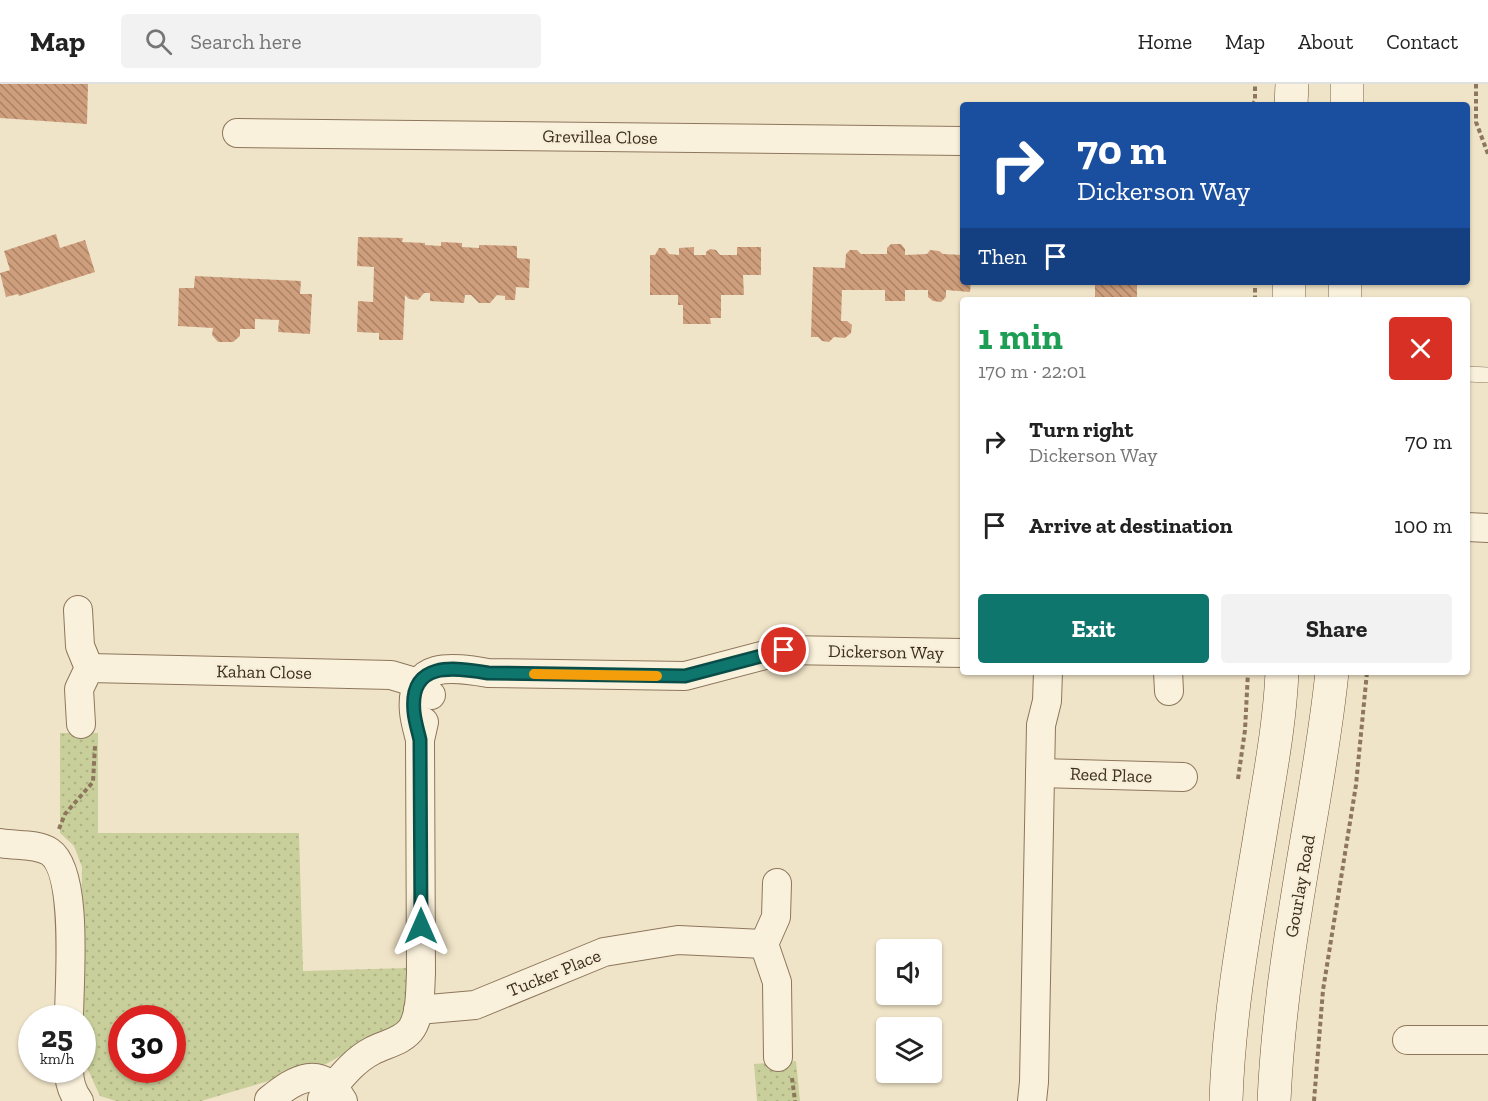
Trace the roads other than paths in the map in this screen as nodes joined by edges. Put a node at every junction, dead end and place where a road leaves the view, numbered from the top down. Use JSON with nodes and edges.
{"nodes":[{"id":1,"x":1292,"y":84,"type":"edge"},
{"id":2,"x":1347,"y":84,"type":"edge"},
{"id":3,"x":1291,"y":102,"type":"edge"},
{"id":4,"x":1347,"y":102,"type":"edge"},
{"id":5,"x":237,"y":133,"type":"dead end"},
{"id":6,"x":960,"y":141,"type":"edge"},
{"id":7,"x":1470,"y":374,"type":"edge"},
{"id":8,"x":1488,"y":375,"type":"edge"},
{"id":9,"x":1470,"y":527,"type":"edge"},
{"id":10,"x":1488,"y":528,"type":"edge"},
{"id":11,"x":78,"y":610,"type":"dead end"},
{"id":12,"x":960,"y":653,"type":"edge"},
{"id":13,"x":88,"y":668,"type":"junction"},
{"id":14,"x":1039,"y":675,"type":"edge"},
{"id":15,"x":1282,"y":675,"type":"edge"},
{"id":16,"x":1332,"y":675,"type":"edge"},
{"id":17,"x":426,"y":689,"type":"junction"},
{"id":18,"x":88,"y":733,"type":"road end"},
{"id":19,"x":1040,"y":773,"type":"junction"},
{"id":20,"x":1183,"y":777,"type":"dead end"},
{"id":21,"x":0,"y":838,"type":"edge"},
{"id":22,"x":0,"y":843,"type":"edge"},
{"id":23,"x":777,"y":883,"type":"dead end"},
{"id":24,"x":70,"y":900,"type":"junction"},
{"id":25,"x":764,"y":944,"type":"junction"},
{"id":26,"x":69,"y":1005,"type":"edge"},
{"id":27,"x":418,"y":1010,"type":"junction"},
{"id":28,"x":1407,"y":1040,"type":"dead end"},
{"id":29,"x":1488,"y":1040,"type":"edge"},
{"id":30,"x":778,"y":1057,"type":"dead end"},
{"id":31,"x":71,"y":1083,"type":"edge"},
{"id":32,"x":331,"y":1097,"type":"edge"},
{"id":33,"x":79,"y":1101,"type":"edge"},
{"id":34,"x":268,"y":1101,"type":"edge"},
{"id":35,"x":1032,"y":1101,"type":"edge"},
{"id":36,"x":1226,"y":1101,"type":"edge"},
{"id":37,"x":1274,"y":1101,"type":"edge"}],
"edges":[{"from":1,"to":3,"type":"main road"},
{"from":2,"to":4,"type":"main road"},
{"from":5,"to":6,"type":"street","name":"Grevillea Close"},
{"from":7,"to":8,"type":"lane"},
{"from":9,"to":10,"type":"street"},
{"from":11,"to":13,"type":"street"},
{"from":12,"to":17,"type":"street","name":"Dickerson Way"},
{"from":13,"to":17,"type":"street","name":"Kahan Close"},
{"from":13,"to":18,"type":"street"},
{"from":14,"to":19,"type":"street"},
{"from":15,"to":36,"type":"main road"},
{"from":16,"to":37,"type":"main road","name":"Gourlay Road"},
{"from":17,"to":27,"type":"street"},
{"from":19,"to":20,"type":"street","name":"Reed Place"},
{"from":19,"to":35,"type":"street"},
{"from":21,"to":24,"type":"street"},
{"from":22,"to":24,"type":"street"},
{"from":23,"to":25,"type":"street"},
{"from":24,"to":26,"type":"street"},
{"from":25,"to":27,"type":"street","name":"Tucker Place"},
{"from":25,"to":30,"type":"street"},
{"from":27,"to":32,"type":"street"},
{"from":28,"to":29,"type":"street"},
{"from":31,"to":33,"type":"street"},
{"from":32,"to":34,"type":"street"}]}
